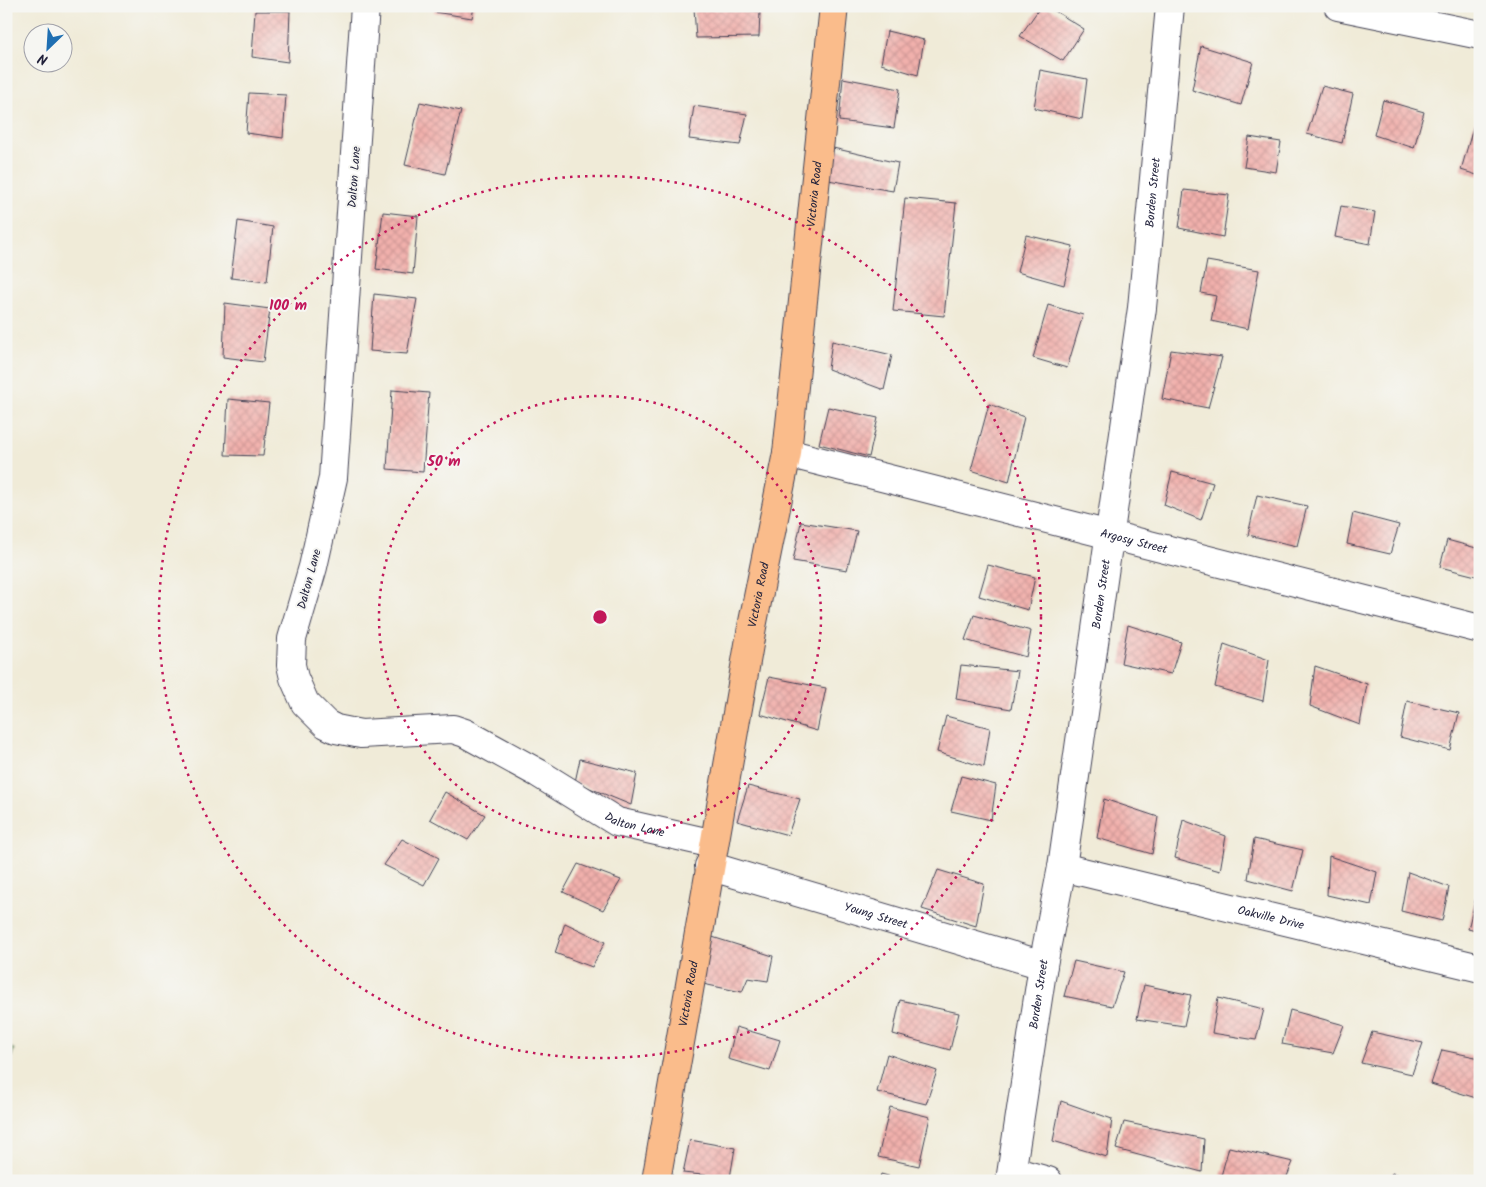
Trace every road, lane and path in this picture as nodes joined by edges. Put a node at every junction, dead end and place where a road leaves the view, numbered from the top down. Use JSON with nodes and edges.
{"nodes":[{"id":1,"x":365,"y":6,"type":"edge"},
{"id":2,"x":834,"y":6,"type":"edge"},
{"id":3,"x":1170,"y":6,"type":"edge"},
{"id":4,"x":1338,"y":6,"type":"edge"},
{"id":5,"x":1480,"y":35,"type":"edge"},
{"id":6,"x":787,"y":453,"type":"junction"},
{"id":7,"x":1110,"y":536,"type":"junction"},
{"id":8,"x":1480,"y":629,"type":"edge"},
{"id":9,"x":712,"y":855,"type":"junction"},
{"id":10,"x":1062,"y":867,"type":"junction"},
{"id":11,"x":1043,"y":965,"type":"junction"},
{"id":12,"x":1480,"y":968,"type":"edge"},
{"id":13,"x":1011,"y":1176,"type":"edge"},
{"id":14,"x":656,"y":1181,"type":"edge"},
{"id":15,"x":1048,"y":1181,"type":"edge"}],
"edges":[{"from":1,"to":9,"type":"street","name":"Dalton Lane"},
{"from":2,"to":6,"type":"main road","name":"Victoria Road"},
{"from":3,"to":7,"type":"street","name":"Borden Street"},
{"from":4,"to":5,"type":"street"},
{"from":6,"to":7,"type":"street","name":"Argosy Street"},
{"from":6,"to":9,"type":"main road","name":"Victoria Road"},
{"from":7,"to":8,"type":"street","name":"Argosy Street"},
{"from":7,"to":10,"type":"street","name":"Borden Street"},
{"from":9,"to":11,"type":"street","name":"Young Street"},
{"from":9,"to":14,"type":"main road","name":"Victoria Road"},
{"from":10,"to":11,"type":"street","name":"Borden Street"},
{"from":10,"to":12,"type":"street","name":"Oakville Drive"},
{"from":11,"to":13,"type":"street","name":"Borden Street"},
{"from":13,"to":15,"type":"street"}]}
